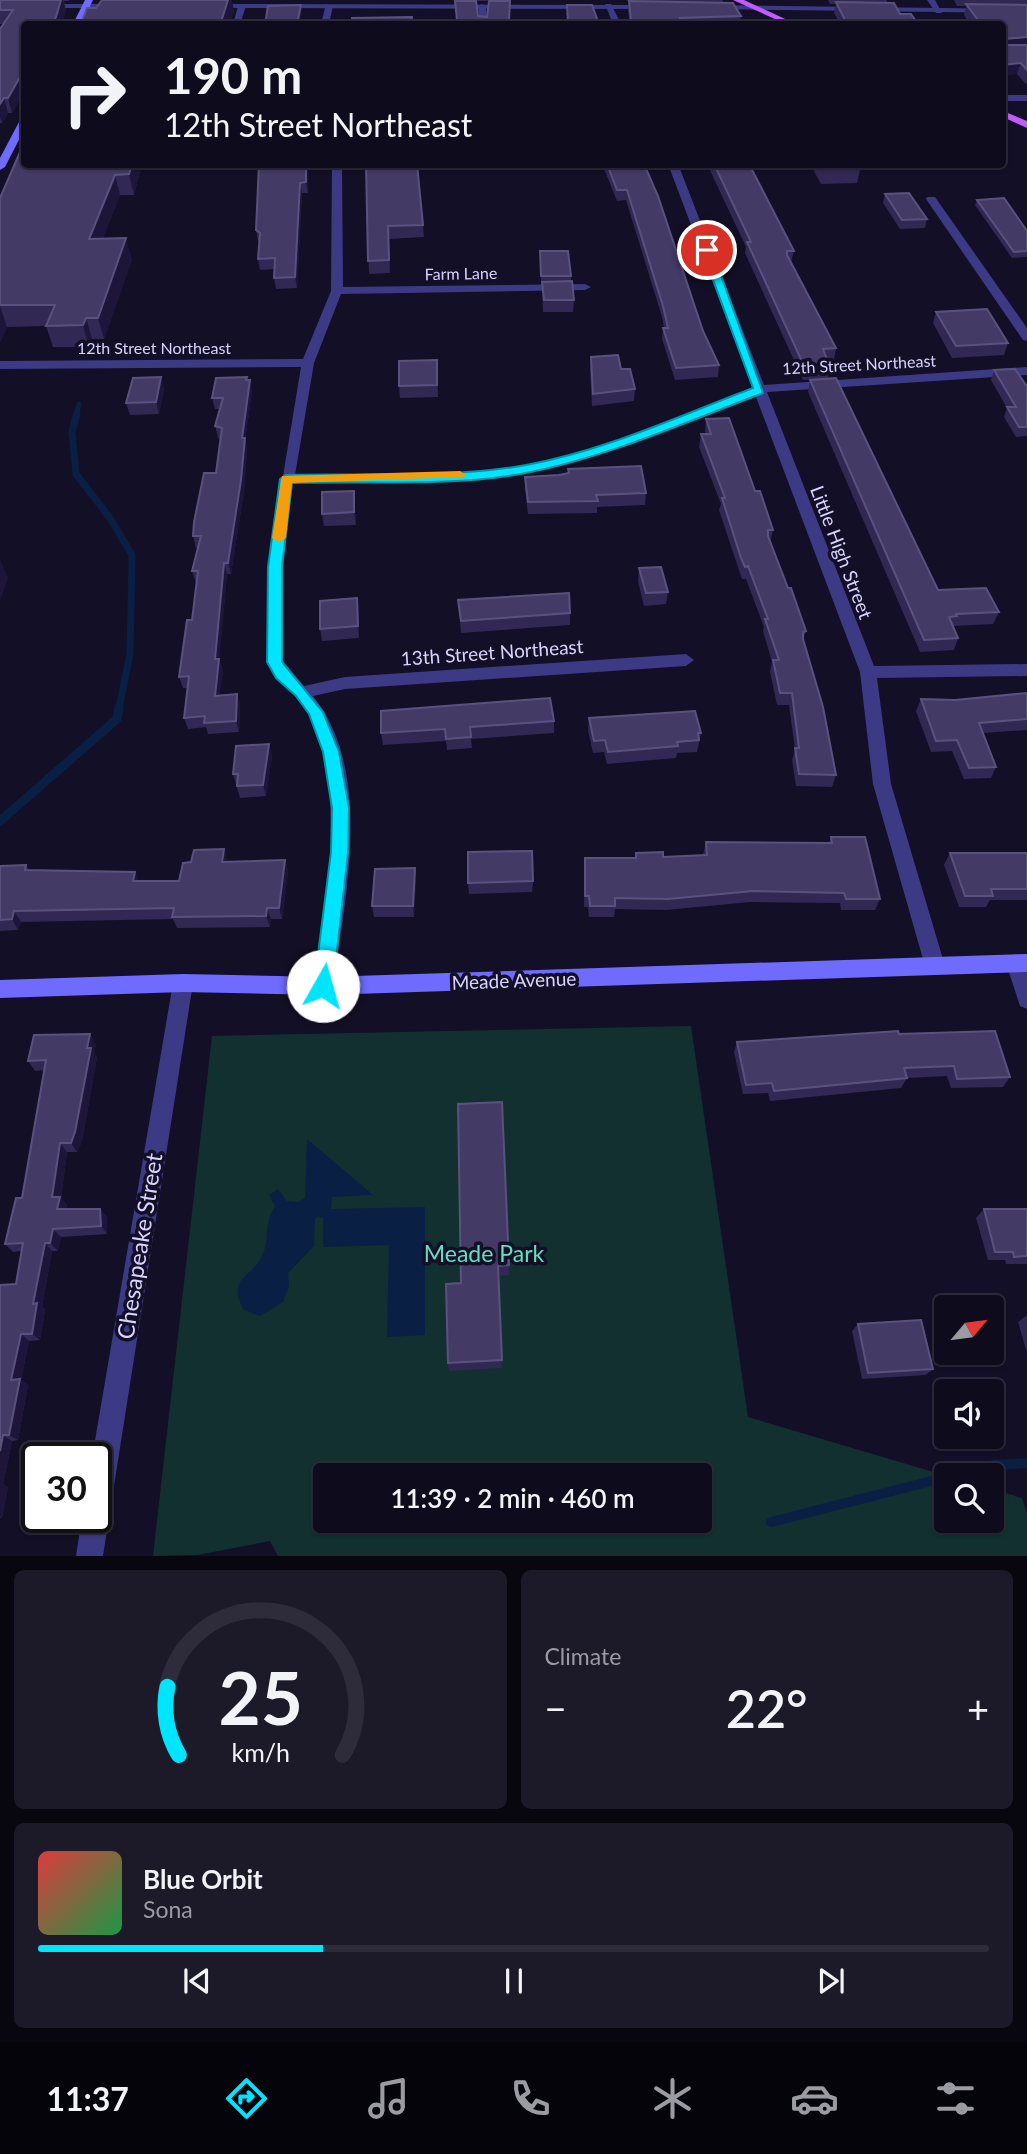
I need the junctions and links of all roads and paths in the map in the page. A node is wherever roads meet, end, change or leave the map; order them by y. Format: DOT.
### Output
graph roads {
  1 [pos="737,0"];
  2 [pos="931,0"];
  3 [pos="17,3"];
  4 [pos="87,3"];
  5 [pos="220,3"];
  6 [pos="379,3"];
  7 [pos="569,3"];
  8 [pos="0,6"];
  9 [pos="133,6"];
  10 [pos="206,6"];
  11 [pos="242,6"];
  12 [pos="329,6"];
  13 [pos="482,6"];
  14 [pos="608,6"];
  15 [pos="658,7"];
  16 [pos="696,7"];
  17 [pos="757,9"];
  18 [pos="939,11"];
  19 [pos="1027,11"];
  20 [pos="78,21"];
  21 [pos="237,21"];
  22 [pos="326,21"];
  23 [pos="484,21"];
  24 [pos="616,21"];
  25 [pos="785,21"];
  26 [pos="1006,98"];
  27 [pos="1027,98"];
  28 [pos="1006,115"];
  29 [pos="1027,125"];
  30 [pos="21,128"];
  31 [pos="0,167"];
  32 [pos="337,168"];
  33 [pos="675,168"];
  34 [pos="931,199"];
  35 [pos="585,287"];
  36 [pos="337,291"];
  37 [pos="1027,338"];
  38 [pos="309,363"];
  39 [pos="0,365"];
  40 [pos="1027,372"];
  41 [pos="759,390"];
  42 [pos="286,479"];
  43 [pos="686,660"];
  44 [pos="1027,670"];
  45 [pos="868,672"];
  46 [pos="302,692"];
  47 [pos="1022,963"];
  48 [pos="935,966"];
  49 [pos="183,983"];
  50 [pos="323,986"];
  51 [pos="0,989"];
  52 [pos="1027,1000"];
  53 [pos="107,1442"];
  54 [pos="93,1533"];
  55 [pos="89,1556"];
  1 -- 17 [label="main road"];
  2 -- 18 [label="lane"];
  3 -- 4 [label="street"];
  3 -- 8 [label="street"];
  4 -- 9 [label="street"];
  4 -- 20 [label="main road"];
  5 -- 10 [label="street"];
  5 -- 11 [label="street"];
  6 -- 12 [label="street"];
  6 -- 13 [label="street"];
  7 -- 13 [label="street"];
  7 -- 14 [label="street"];
  11 -- 12 [label="street"];
  11 -- 21 [label="lane"];
  12 -- 22 [label="street"];
  13 -- 23 [label="lane"];
  14 -- 15 [label="street"];
  14 -- 24 [label="street"];
  16 -- 17 [label="street"];
  17 -- 18 [label="street"];
  17 -- 25 [label="main road"];
  18 -- 19 [label="street"];
  26 -- 27 [label="street"];
  28 -- 29 [label="main road"];
  30 -- 31 [label="main road"];
  32 -- 36 [label="street"];
  33 -- 41 [label="street, Little High Street"];
  34 -- 37 [label="street"];
  35 -- 36 [label="street, Farm Lane"];
  36 -- 38 [label="street"];
  38 -- 39 [label="street, 12th Street Northeast"];
  38 -- 42 [label="street"];
  40 -- 41 [label="street, 12th Street Northeast"];
  41 -- 42 [label="street, 12th Street Northeast"];
  41 -- 45 [label="street, Little High Street"];
  42 -- 46 [label="street"];
  43 -- 46 [label="street, 13th Street Northeast"];
  44 -- 45 [label="street"];
  45 -- 48 [label="street, Little High Street"];
  46 -- 50 [label="street"];
  47 -- 48 [label="main road, Meade Avenue"];
  47 -- 52 [label="street"];
  48 -- 50 [label="main road, Meade Avenue"];
  49 -- 50 [label="main road, Meade Avenue"];
  49 -- 51 [label="main road, Meade Avenue"];
  49 -- 53 [label="street, Chesapeake Street"];
  54 -- 55 [label="street"];
}
